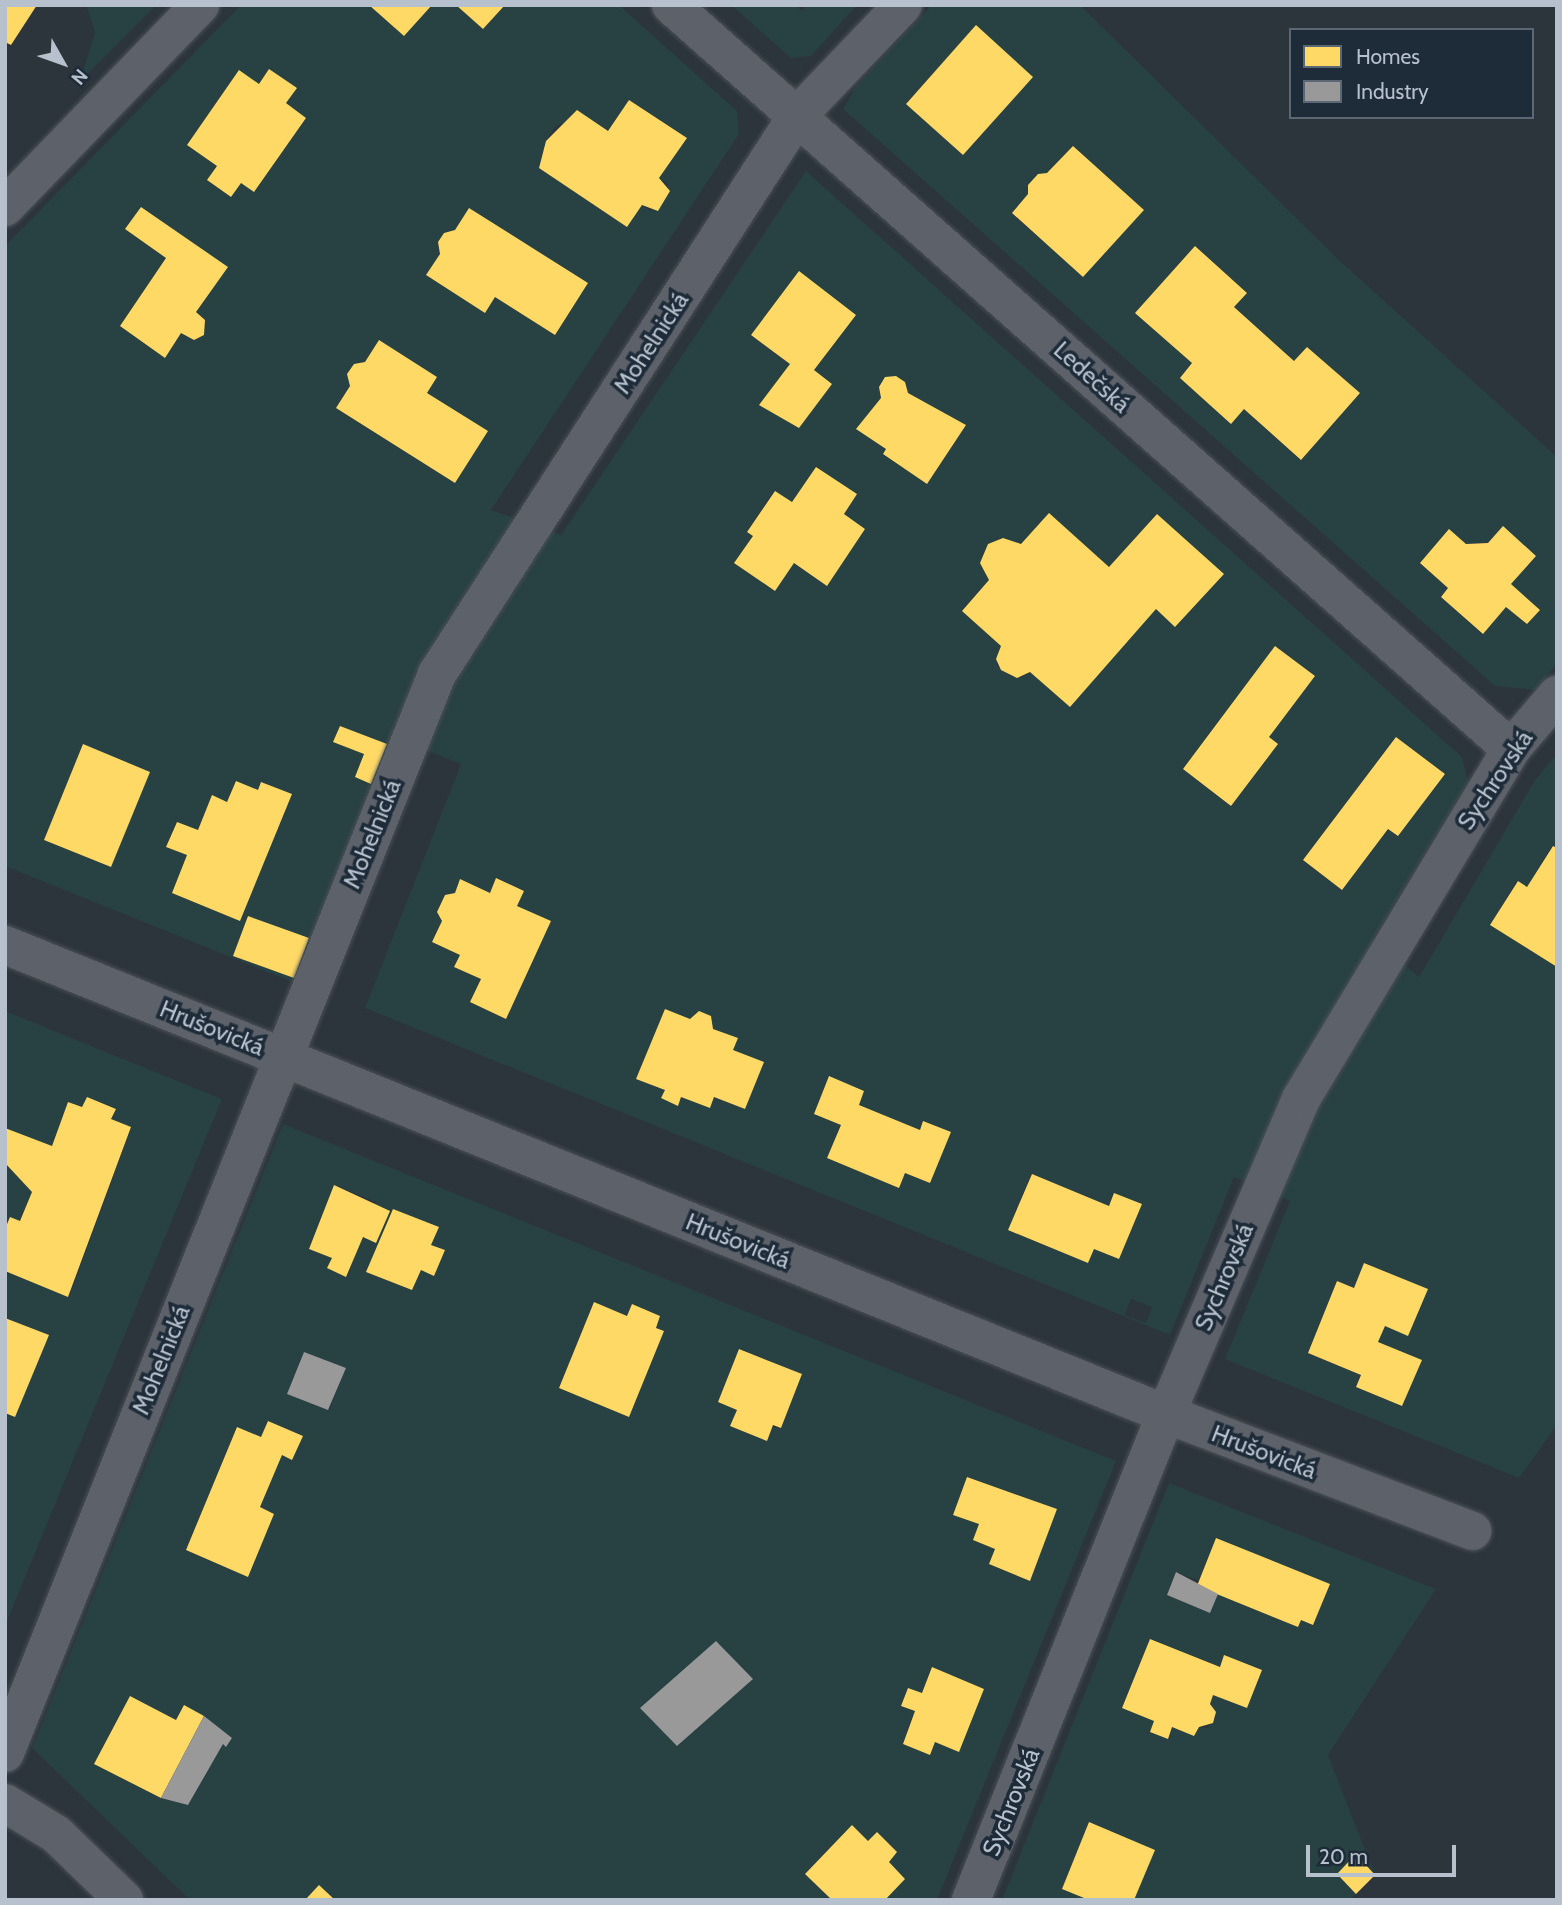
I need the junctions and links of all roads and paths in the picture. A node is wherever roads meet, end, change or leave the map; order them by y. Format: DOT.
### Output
graph roads {
  1 [pos="200,5"];
  2 [pos="671,5"];
  3 [pos="903,5"];
  4 [pos="797,116"];
  5 [pos="5,207"];
  6 [pos="1557,695"];
  7 [pos="1511,749"];
  8 [pos="5,945"];
  9 [pos="282,1057"];
  10 [pos="1166,1414"];
  11 [pos="1472,1531"];
  12 [pos="5,1753"];
  13 [pos="5,1803"];
  14 [pos="124,1900"];
  15 [pos="971,1900"];
  1 -- 5 [label="street"];
  2 -- 4 [label="street, Ledečská"];
  3 -- 4 [label="street, Mohelnická"];
  4 -- 7 [label="street, Ledečská"];
  4 -- 9 [label="street, Mohelnická"];
  6 -- 7 [label="street, Sychrovská"];
  7 -- 10 [label="street, Sychrovská"];
  8 -- 9 [label="street, Hrušovická"];
  9 -- 10 [label="street, Hrušovická"];
  9 -- 12 [label="street, Mohelnická"];
  10 -- 11 [label="street, Hrušovická"];
  10 -- 15 [label="street, Sychrovská"];
  13 -- 14 [label="street"];
}
